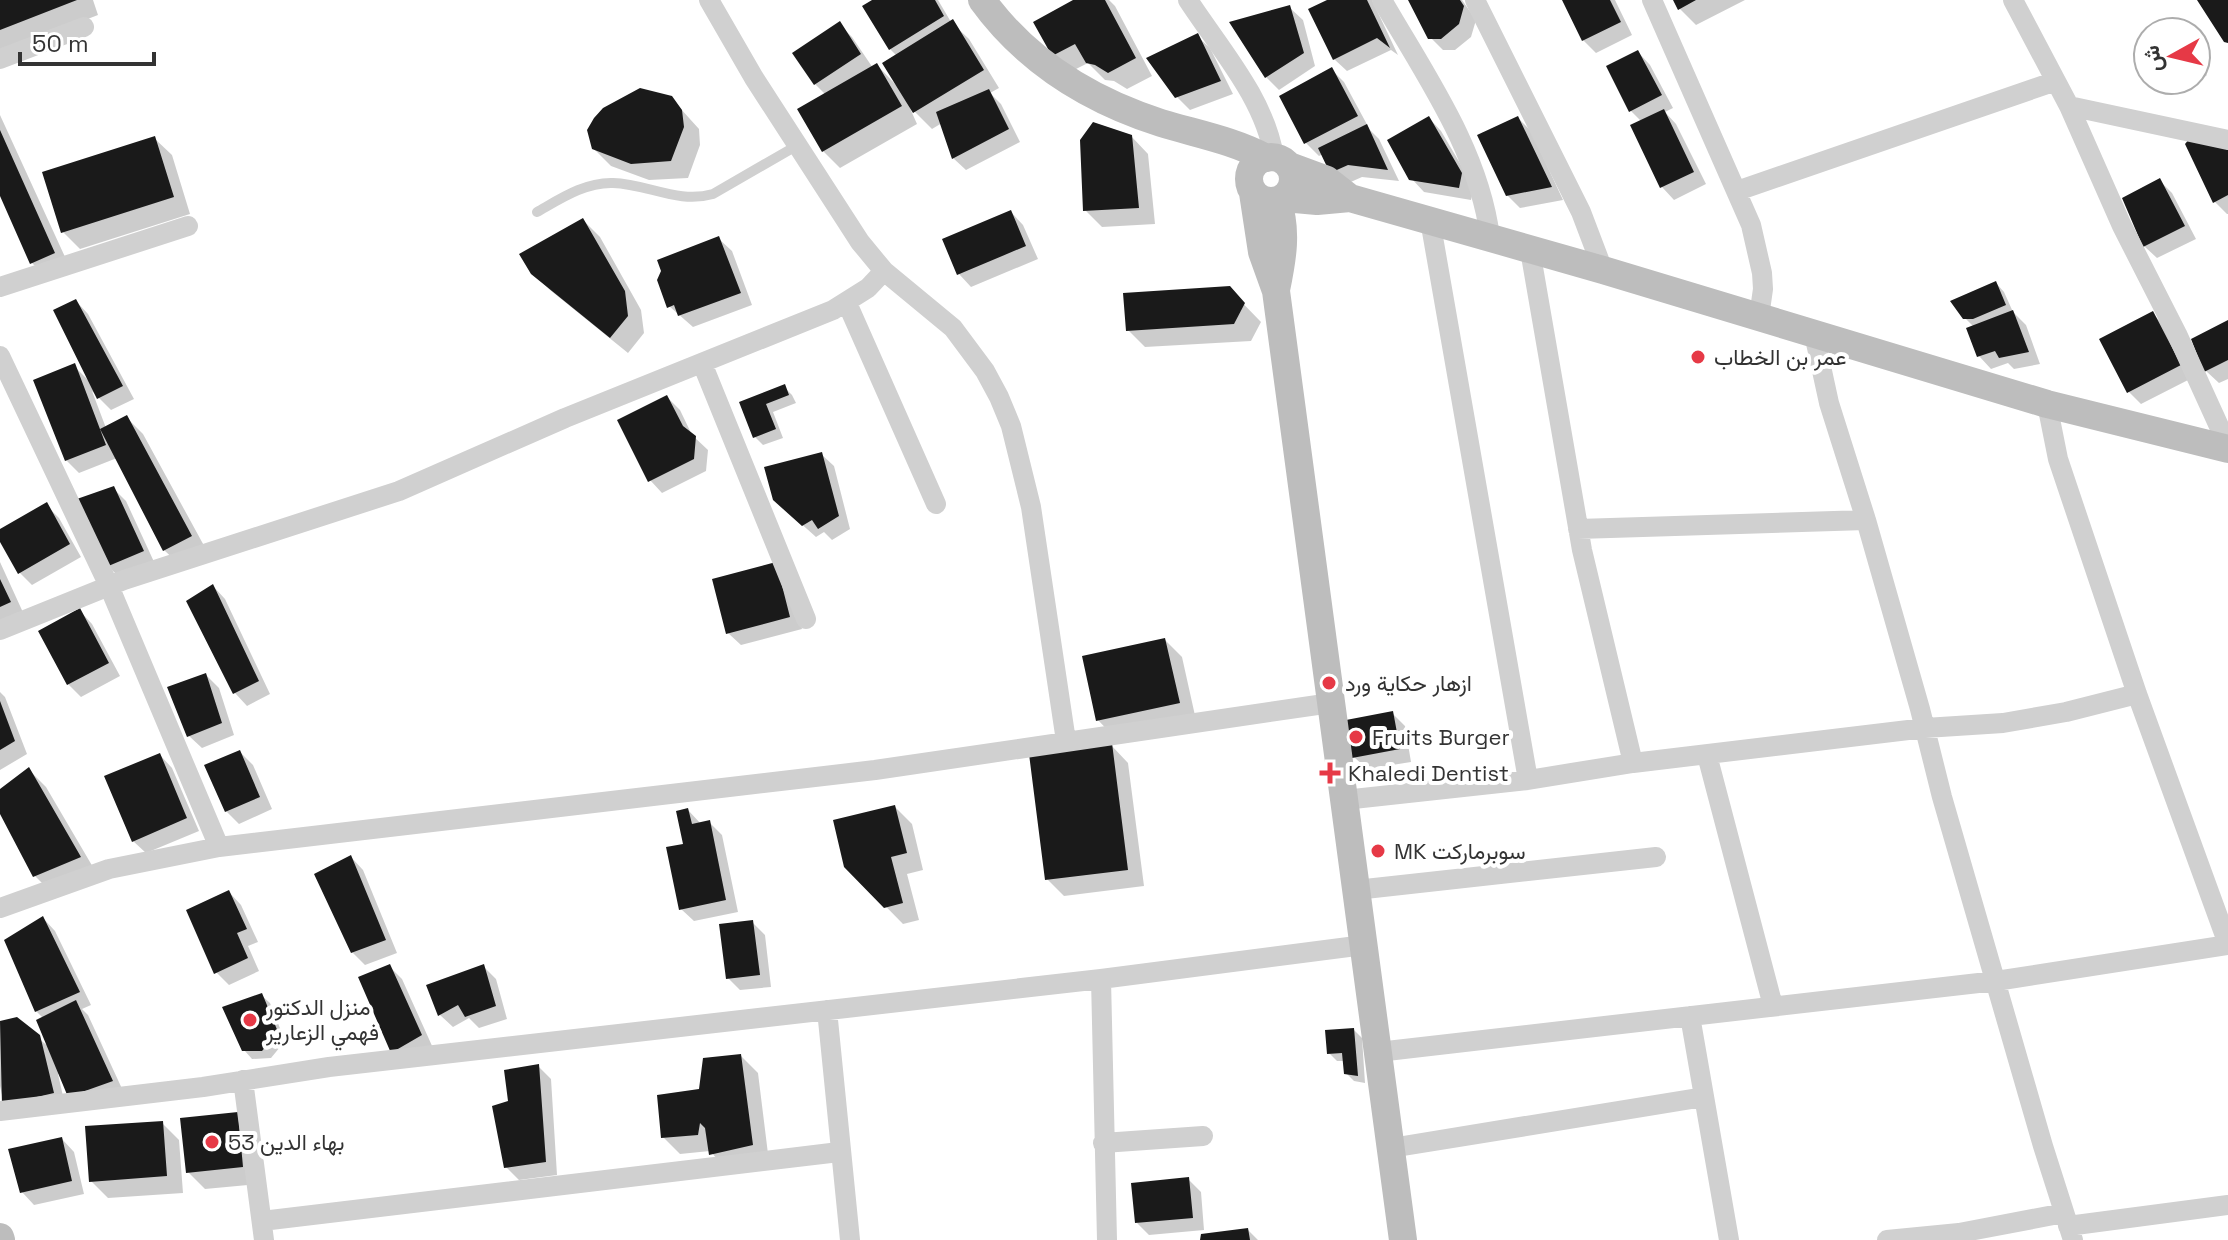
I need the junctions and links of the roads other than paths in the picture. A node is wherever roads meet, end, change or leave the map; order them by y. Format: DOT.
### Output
graph roads {
  1 [pos="982,0"];
  2 [pos="1188,0"];
  3 [pos="1382,0"];
  4 [pos="1475,0"];
  5 [pos="1652,0"];
  6 [pos="2013,0"];
  7 [pos="717,3"];
  8 [pos="84,27"];
  9 [pos="0,59"];
  10 [pos="2056,81"];
  11 [pos="2069,106"];
  12 [pos="2228,140"];
  13 [pos="798,145"];
  14 [pos="1270,178"];
  15 [pos="1737,191"];
  16 [pos="537,212"];
  17 [pos="1430,220"];
  18 [pos="188,226"];
  19 [pos="1490,237"];
  20 [pos="1530,250"];
  21 [pos="1603,270"];
  22 [pos="884,271"];
  23 [pos="0,287"];
  24 [pos="847,303"];
  25 [pos="1759,317"];
  26 [pos="1814,334"];
  27 [pos="0,356"];
  28 [pos="702,363"];
  29 [pos="2047,404"];
  30 [pos="2228,447"];
  31 [pos="936,504"];
  32 [pos="1866,520"];
  33 [pos="1578,529"];
  34 [pos="109,586"];
  35 [pos="806,619"];
  36 [pos="0,630"];
  37 [pos="2137,694"];
  38 [pos="1331,703"];
  39 [pos="1925,728"];
  40 [pos="1066,741"];
  41 [pos="1707,755"];
  42 [pos="1633,763"];
  43 [pos="1528,780"];
  44 [pos="1344,800"];
  45 [pos="219,847"];
  46 [pos="1656,857"];
  47 [pos="1356,890"];
  48 [pos="0,908"];
  49 [pos="1364,945"];
  50 [pos="2228,945"];
  51 [pos="1101,979"];
  52 [pos="1996,981"];
  53 [pos="1773,1006"];
  54 [pos="827,1010"];
  55 [pos="1690,1016"];
  56 [pos="1378,1052"];
  57 [pos="243,1080"];
  58 [pos="1704,1097"];
  59 [pos="0,1111"];
  60 [pos="1203,1136"];
  61 [pos="1103,1143"];
  62 [pos="1391,1148"];
  63 [pos="839,1152"];
  64 [pos="2228,1205"];
  65 [pos="2068,1226"];
  66 [pos="263,1231"];
  67 [pos="1960,1236"];
  68 [pos="850,1240"];
  69 [pos="1107,1240"];
  70 [pos="1403,1240"];
  71 [pos="1729,1240"];
  72 [pos="1887,1240"];
  1 -- 14 [label="street"];
  2 -- 14 [label="street"];
  3 -- 19 [label="street"];
  4 -- 21 [label="street"];
  5 -- 15 [label="street"];
  6 -- 10 [label="street"];
  7 -- 13 [label="street"];
  8 -- 9 [label="street"];
  10 -- 11 [label="street"];
  10 -- 15 [label="street"];
  11 -- 12 [label="street"];
  11 -- 30 [label="street"];
  13 -- 16 [label="lane"];
  13 -- 22 [label="street"];
  14 -- 17 [label="street"];
  14 -- 38 [label="street"];
  15 -- 25 [label="street"];
  17 -- 19 [label="street"];
  17 -- 43 [label="street"];
  18 -- 23 [label="street"];
  19 -- 20 [label="street"];
  20 -- 21 [label="street"];
  20 -- 33 [label="street"];
  21 -- 25 [label="street"];
  22 -- 24 [label="street"];
  22 -- 40 [label="street"];
  24 -- 28 [label="street"];
  24 -- 31 [label="street"];
  25 -- 26 [label="street"];
  26 -- 29 [label="street"];
  26 -- 32 [label="street"];
  27 -- 34 [label="street"];
  28 -- 34 [label="street"];
  28 -- 35 [label="street"];
  29 -- 30 [label="street"];
  29 -- 37 [label="street"];
  32 -- 33 [label="street"];
  32 -- 39 [label="street"];
  33 -- 42 [label="street"];
  34 -- 36 [label="street"];
  34 -- 45 [label="street"];
  37 -- 39 [label="street"];
  37 -- 50 [label="street"];
  38 -- 40 [label="street"];
  38 -- 44 [label="street"];
  39 -- 41 [label="street"];
  39 -- 52 [label="street"];
  40 -- 45 [label="street"];
  41 -- 42 [label="street"];
  41 -- 53 [label="street"];
  42 -- 43 [label="street"];
  43 -- 44 [label="street"];
  44 -- 47 [label="street"];
  45 -- 48 [label="street"];
  46 -- 47 [label="street"];
  47 -- 49 [label="street"];
  49 -- 51 [label="street"];
  49 -- 56 [label="street"];
  50 -- 52 [label="street"];
  51 -- 54 [label="street"];
  51 -- 61 [label="street"];
  52 -- 53 [label="street"];
  52 -- 65 [label="street"];
  53 -- 55 [label="street"];
  54 -- 57 [label="street"];
  54 -- 63 [label="street"];
  55 -- 56 [label="street"];
  55 -- 58 [label="street"];
  56 -- 62 [label="street"];
  57 -- 59 [label="street"];
  57 -- 66 [label="street"];
  58 -- 62 [label="street"];
  58 -- 71 [label="street"];
  60 -- 61 [label="street"];
  61 -- 69 [label="street"];
  62 -- 70 [label="street"];
  63 -- 66 [label="street"];
  63 -- 68 [label="street"];
  64 -- 65 [label="street"];
  65 -- 67 [label="street"];
  67 -- 72 [label="street"];
}
